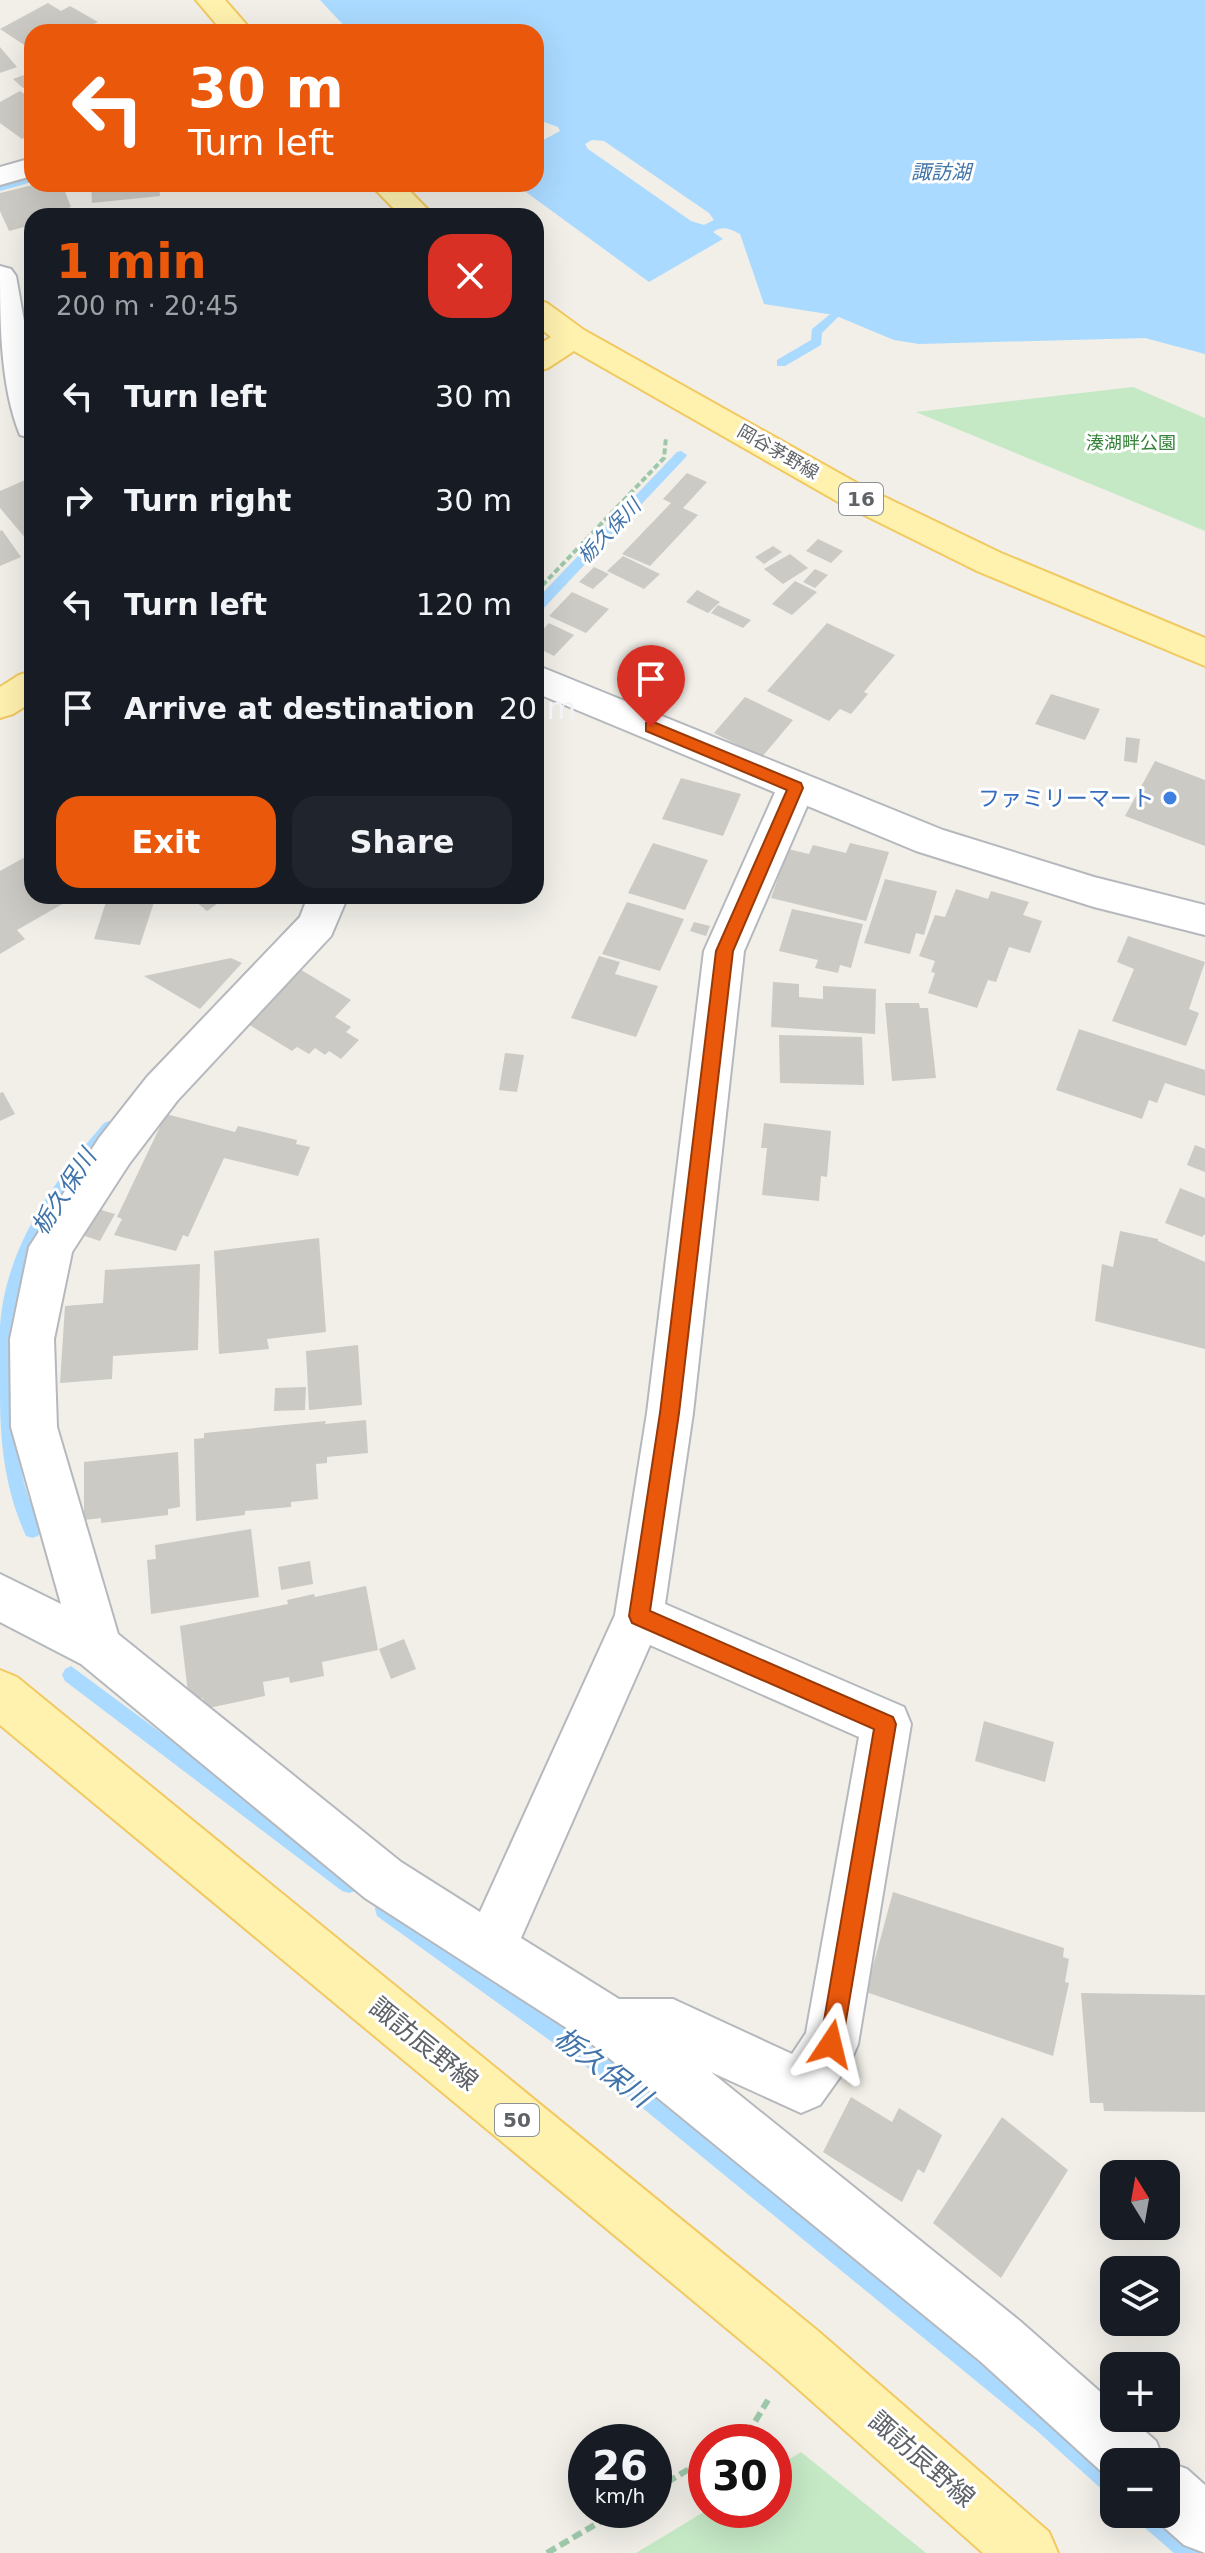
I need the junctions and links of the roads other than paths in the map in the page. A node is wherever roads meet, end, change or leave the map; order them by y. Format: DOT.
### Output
graph roads {
  1 [pos="210,0"];
  2 [pos="232,24"];
  3 [pos="24,169"];
  4 [pos="0,176"];
  5 [pos="394,192"];
  6 [pos="410,208"];
  7 [pos="0,276"];
  8 [pos="544,316"];
  9 [pos="573,337"];
  10 [pos="544,356"];
  11 [pos="24,408"];
  12 [pos="1205,653"];
  13 [pos="544,681"];
  14 [pos="24,689"];
  15 [pos="0,705"];
  16 [pos="796,788"];
  17 [pos="325,904"];
  18 [pos="1205,920"];
  19 [pos="0,1597"];
  20 [pos="639,1616"];
  21 [pos="98,1648"];
  22 [pos="0,1694"];
  23 [pos="490,1948"];
  24 [pos="612,2026"];
  25 [pos="1119,2448"];
  26 [pos="1180,2502"];
  27 [pos="1205,2524"];
  28 [pos="1028,2553"];
  1 -- 2 [label="main road"];
  3 -- 4 [label="street"];
  5 -- 6 [label="main road"];
  7 -- 11 [label="street"];
  8 -- 9 [label="main road, 岡谷茅野線 / 16"];
  9 -- 10 [label="main road"];
  9 -- 12 [label="main road, 岡谷茅野線 / 16"];
  13 -- 16 [label="street"];
  14 -- 15 [label="main road"];
  16 -- 18 [label="street"];
  16 -- 20 [label="street"];
  17 -- 21 [label="street"];
  19 -- 21 [label="street"];
  20 -- 23 [label="street"];
  20 -- 24 [label="street"];
  21 -- 23 [label="street"];
  22 -- 28 [label="main road, 諏訪辰野線 / 50"];
  23 -- 24 [label="street"];
  24 -- 25 [label="street"];
  26 -- 27 [label="street"];
}
